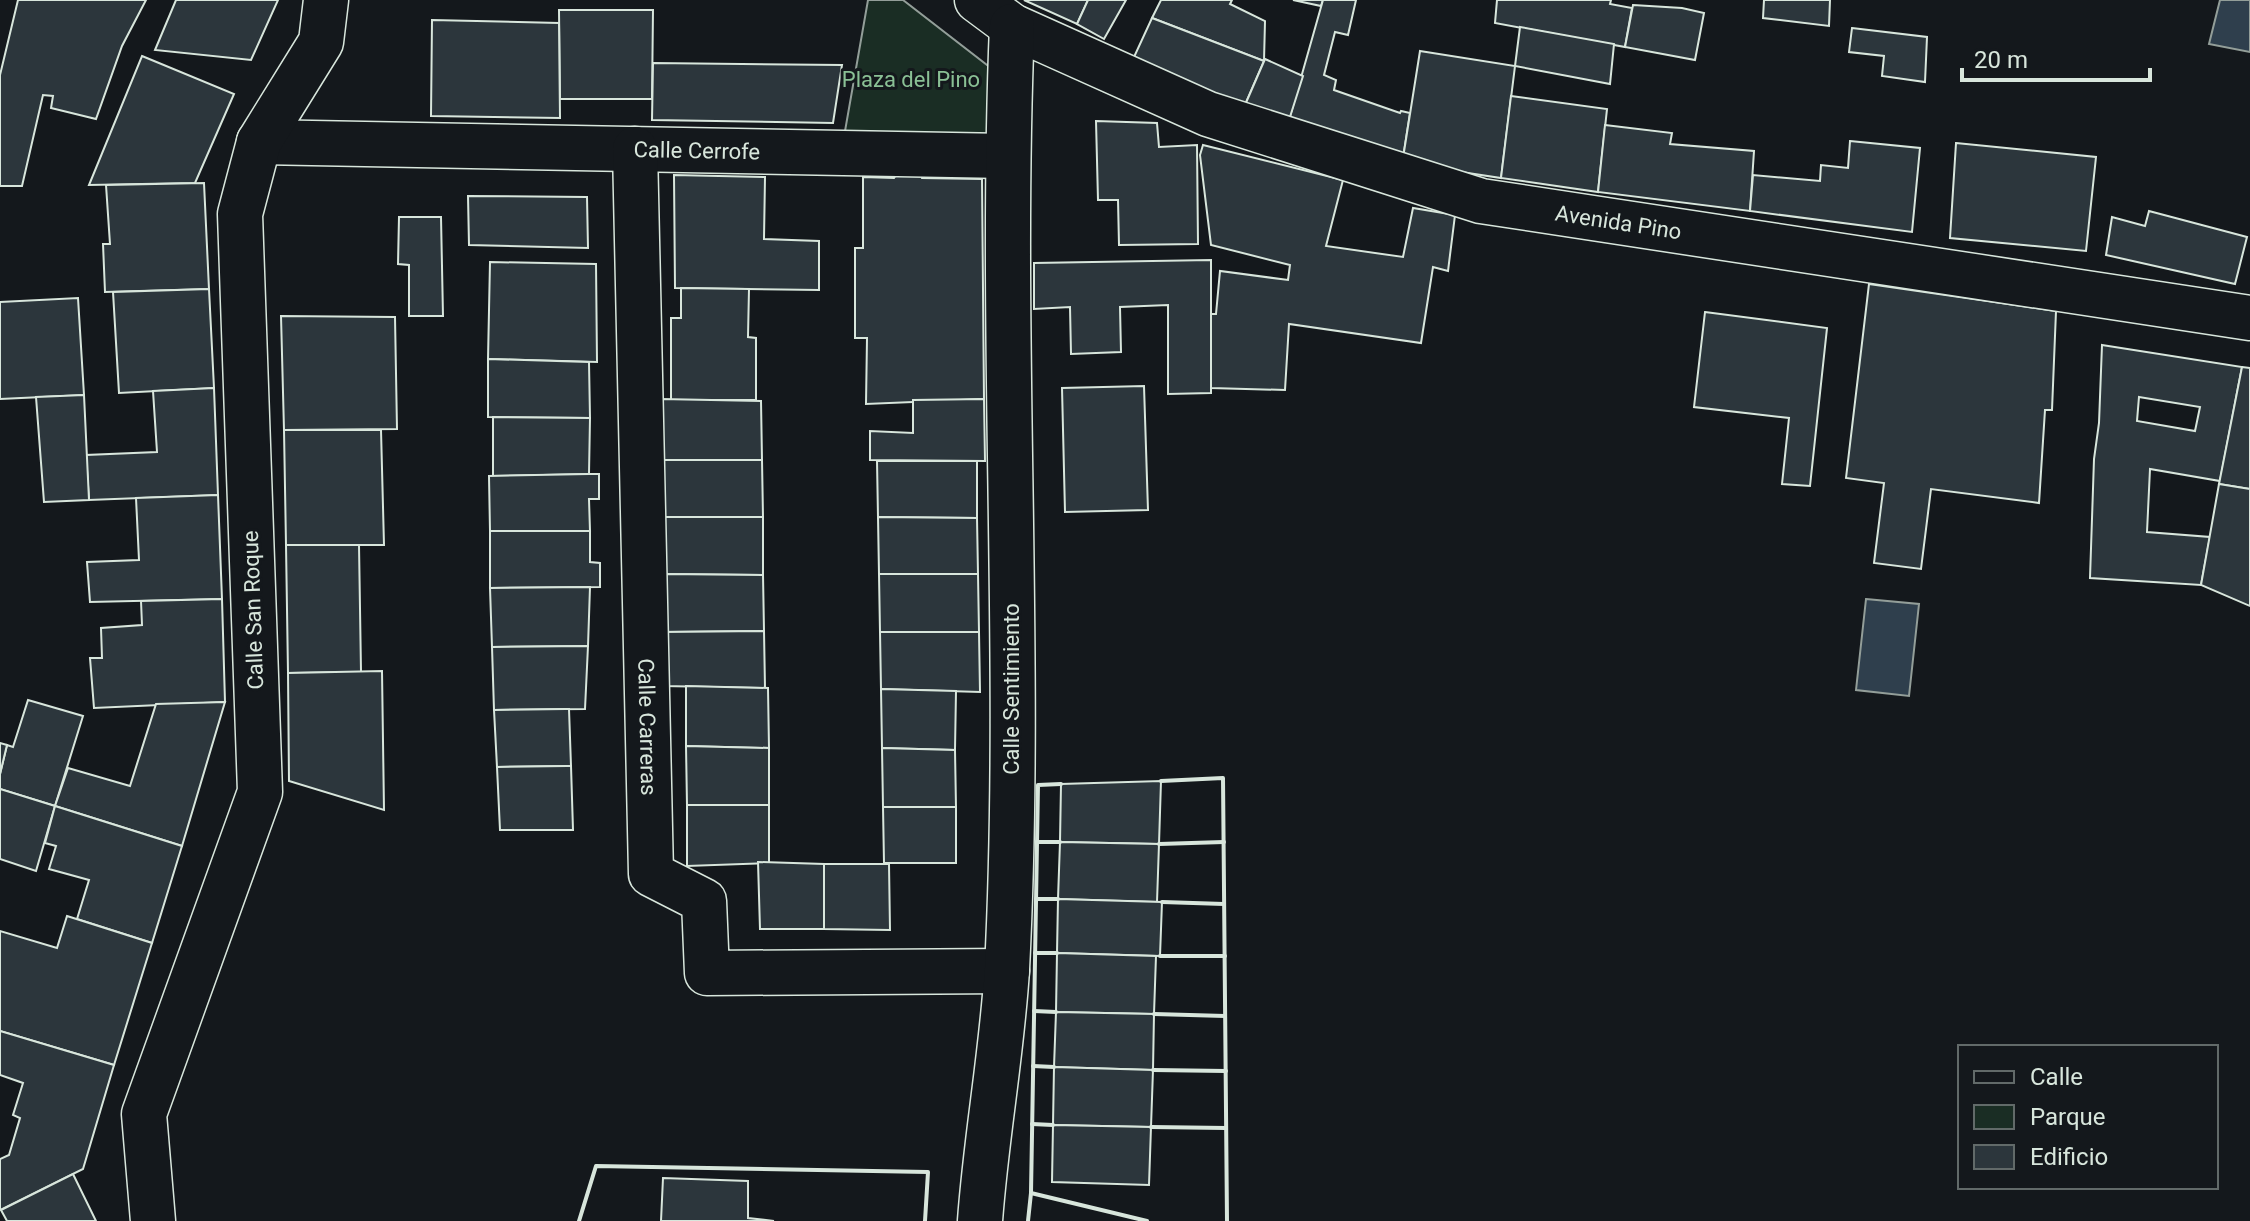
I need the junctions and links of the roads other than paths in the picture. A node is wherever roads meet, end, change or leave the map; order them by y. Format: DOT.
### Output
graph roads {
  1 [pos="326,0"];
  2 [pos="977,0"];
  3 [pos="1012,26"];
  4 [pos="259,142"];
  5 [pos="635,149"];
  6 [pos="1006,156"];
  7 [pos="2250,318"];
  8 [pos="1007,971"];
  9 [pos="153,1221"];
  10 [pos="980,1221"];
  1 -- 4 [label="street, Calle San Roque"];
  2 -- 3 [label="street, Avenida Pino"];
  3 -- 6 [label="street"];
  3 -- 7 [label="street, Avenida Pino"];
  4 -- 5 [label="street, Calle Cerrofe"];
  4 -- 9 [label="street, Calle San Roque"];
  5 -- 6 [label="street, Calle Cerrofe"];
  5 -- 8 [label="street, Calle Carreras"];
  6 -- 8 [label="street, Calle Sentimiento"];
  8 -- 10 [label="street, Calle Sentimiento"];
}
